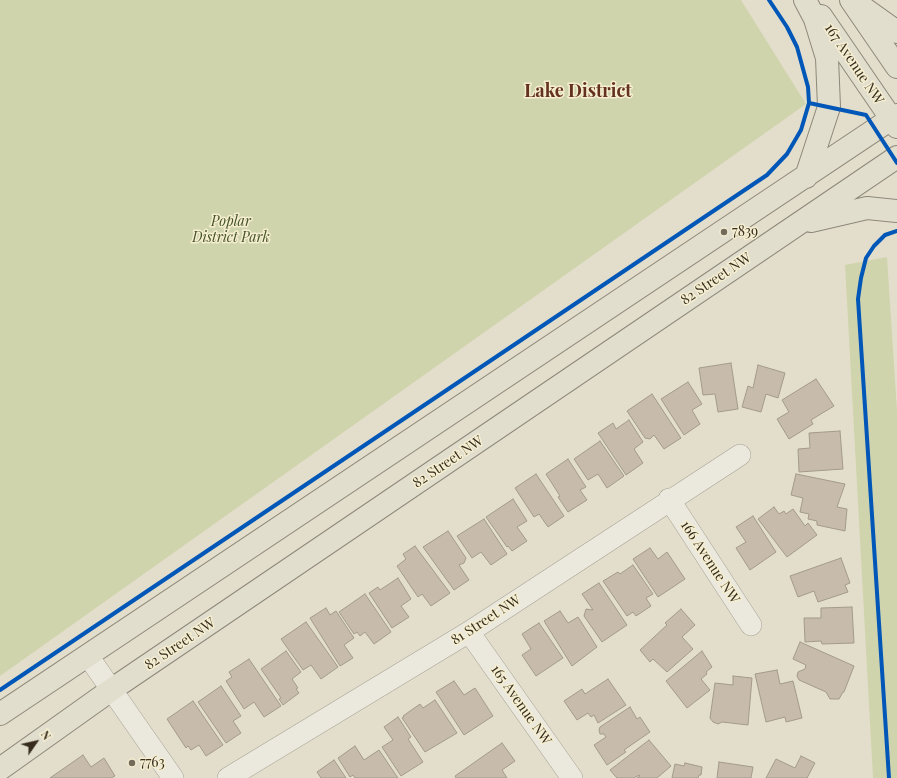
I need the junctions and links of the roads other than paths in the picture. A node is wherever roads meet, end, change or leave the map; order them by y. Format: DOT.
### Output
graph roads {
  1 [pos="805,0"];
  2 [pos="811,0"];
  3 [pos="851,0"];
  4 [pos="856,0"];
  5 [pos="897,32"];
  6 [pos="897,67"];
  7 [pos="895,120"];
  8 [pos="897,157"];
  9 [pos="806,177"];
  10 [pos="897,211"];
  11 [pos="796,225"];
  12 [pos="740,455"];
  13 [pos="670,499"];
  14 [pos="751,625"];
  15 [pos="469,632"];
  16 [pos="88,656"];
  17 [pos="111,690"];
  18 [pos="0,714"];
  19 [pos="0,769"];
  20 [pos="173,778"];
  21 [pos="228,778"];
  22 [pos="572,778"];
  1 -- 9 [label="main road"];
  2 -- 7 [label="main road, 167 Avenue NW"];
  3 -- 6 [label="main road"];
  4 -- 5 [label="main road"];
  7 -- 9 [label="main road"];
  8 -- 11 [label="main road, 82 Street NW"];
  9 -- 16 [label="main road"];
  10 -- 11 [label="main road"];
  11 -- 17 [label="main road, 82 Street NW"];
  12 -- 13 [label="street, 81 Street NW"];
  13 -- 14 [label="street, 166 Avenue NW"];
  13 -- 15 [label="street, 81 Street NW"];
  15 -- 21 [label="street, 81 Street NW"];
  15 -- 22 [label="street, 165 Avenue NW"];
  16 -- 17 [label="street"];
  16 -- 18 [label="main road"];
  17 -- 19 [label="main road, 82 Street NW"];
  17 -- 20 [label="street"];
}
